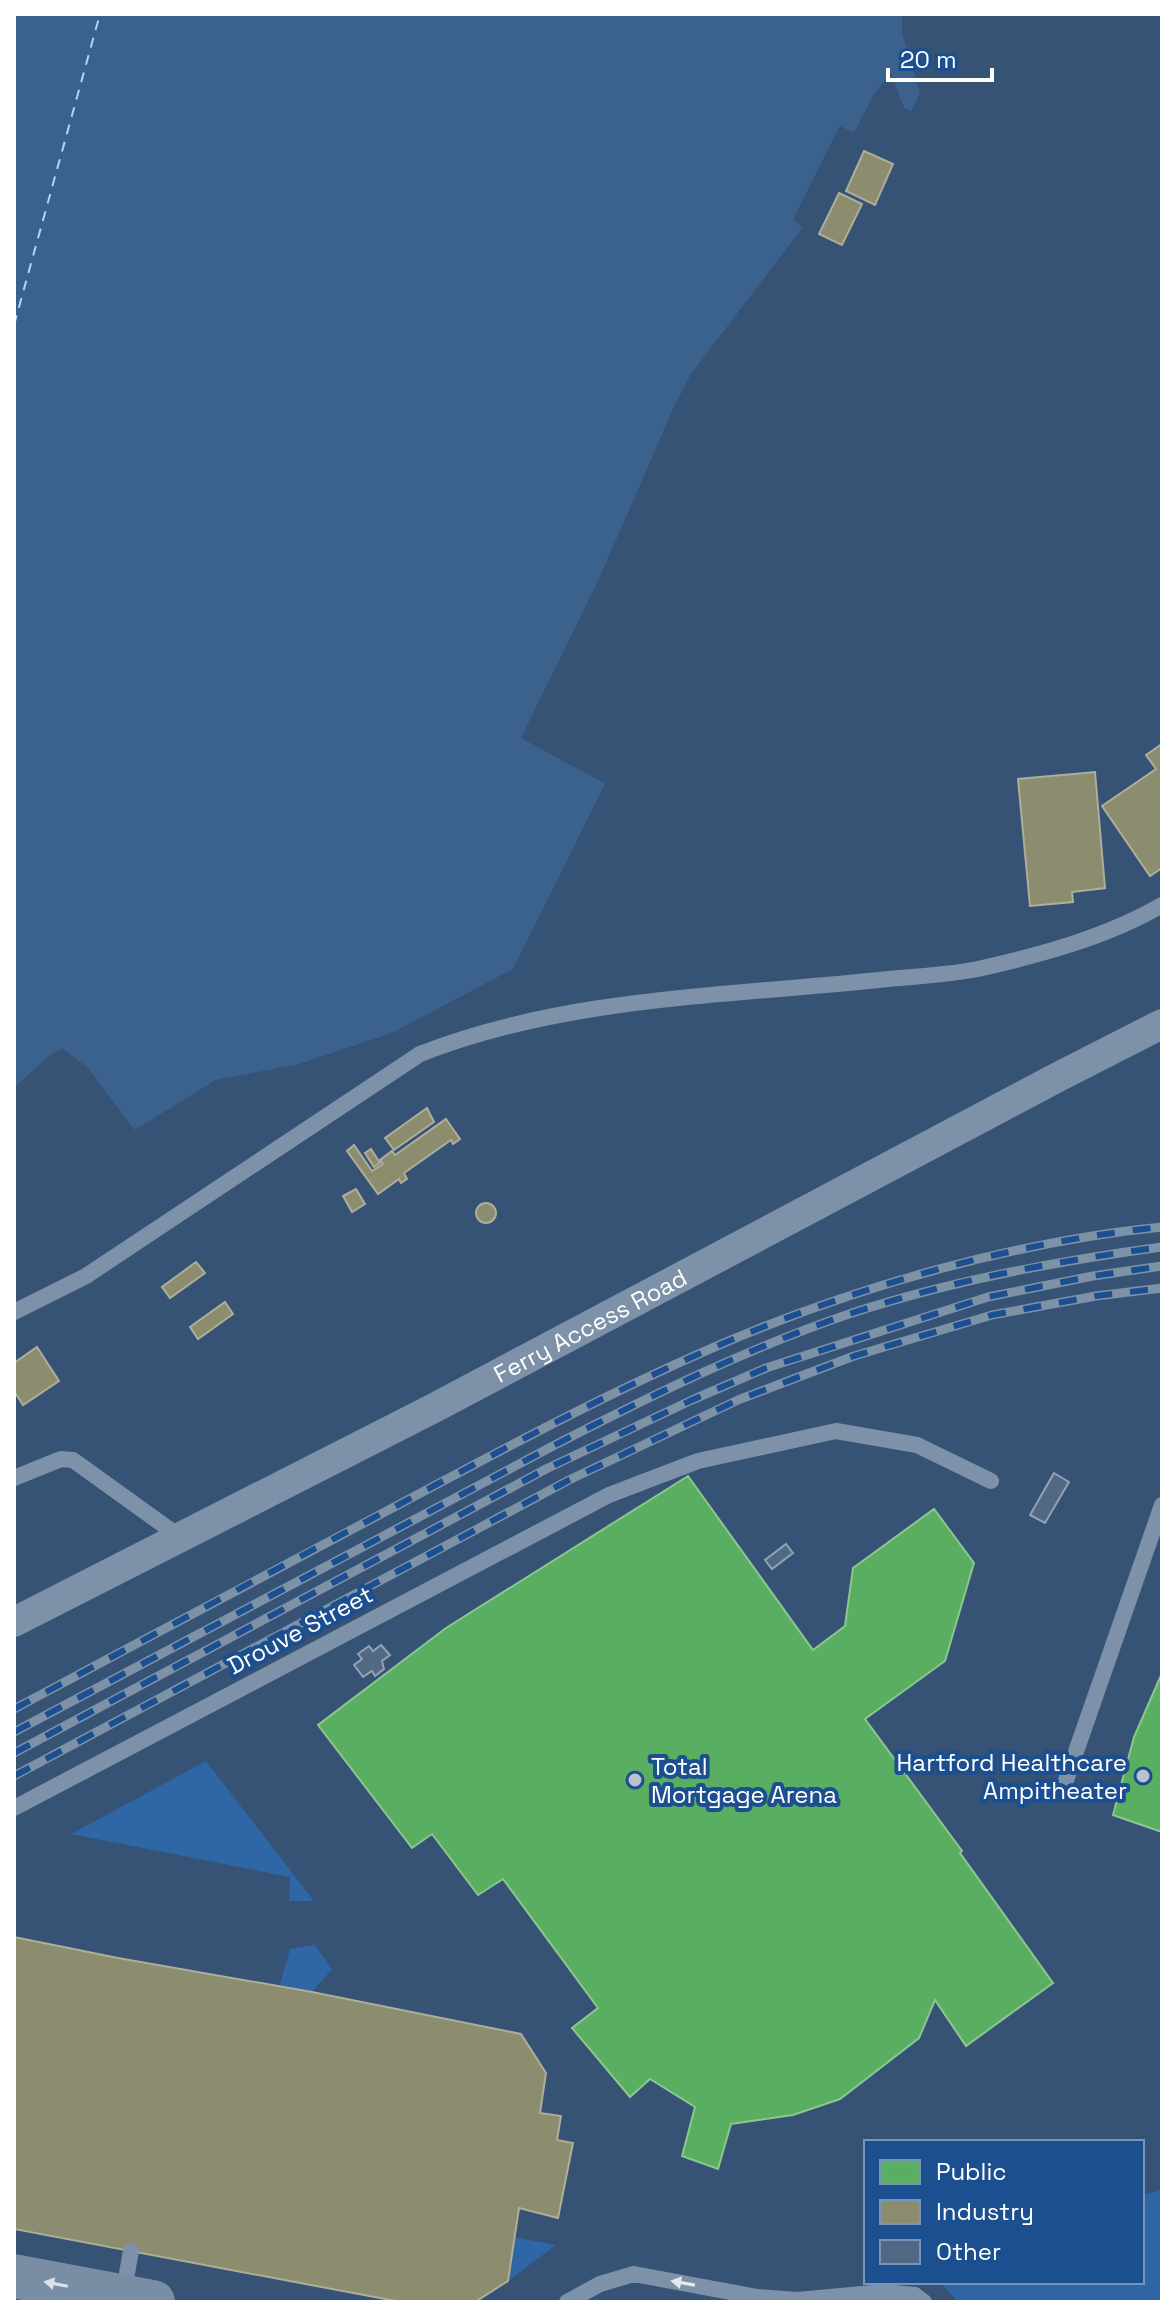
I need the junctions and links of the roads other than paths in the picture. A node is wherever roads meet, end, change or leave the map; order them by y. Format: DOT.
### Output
graph roads {
  1 [pos="1162,905"];
  2 [pos="1162,1024"];
  3 [pos="14,1312"];
  4 [pos="14,1478"];
  5 [pos="991,1481"];
  6 [pos="1162,1505"];
  7 [pos="180,1537"];
  8 [pos="14,1622"];
  9 [pos="1064,1786"];
  10 [pos="14,1808"];
  11 [pos="131,2251"];
  12 [pos="14,2276"];
  13 [pos="138,2299"];
  14 [pos="567,2302"];
  15 [pos="924,2302"];
  1 -- 3 [label="lane"];
  2 -- 7 [label="street, Ferry Access Road"];
  4 -- 7 [label="lane"];
  5 -- 10 [label="lane, Drouve Street"];
  6 -- 9 [label="lane"];
  7 -- 8 [label="street, Ferry Access Road"];
  11 -- 13 [label="lane"];
  13 -- 12 [label="main road, one-way"];
  15 -- 14 [label="lane, one-way"];
}
